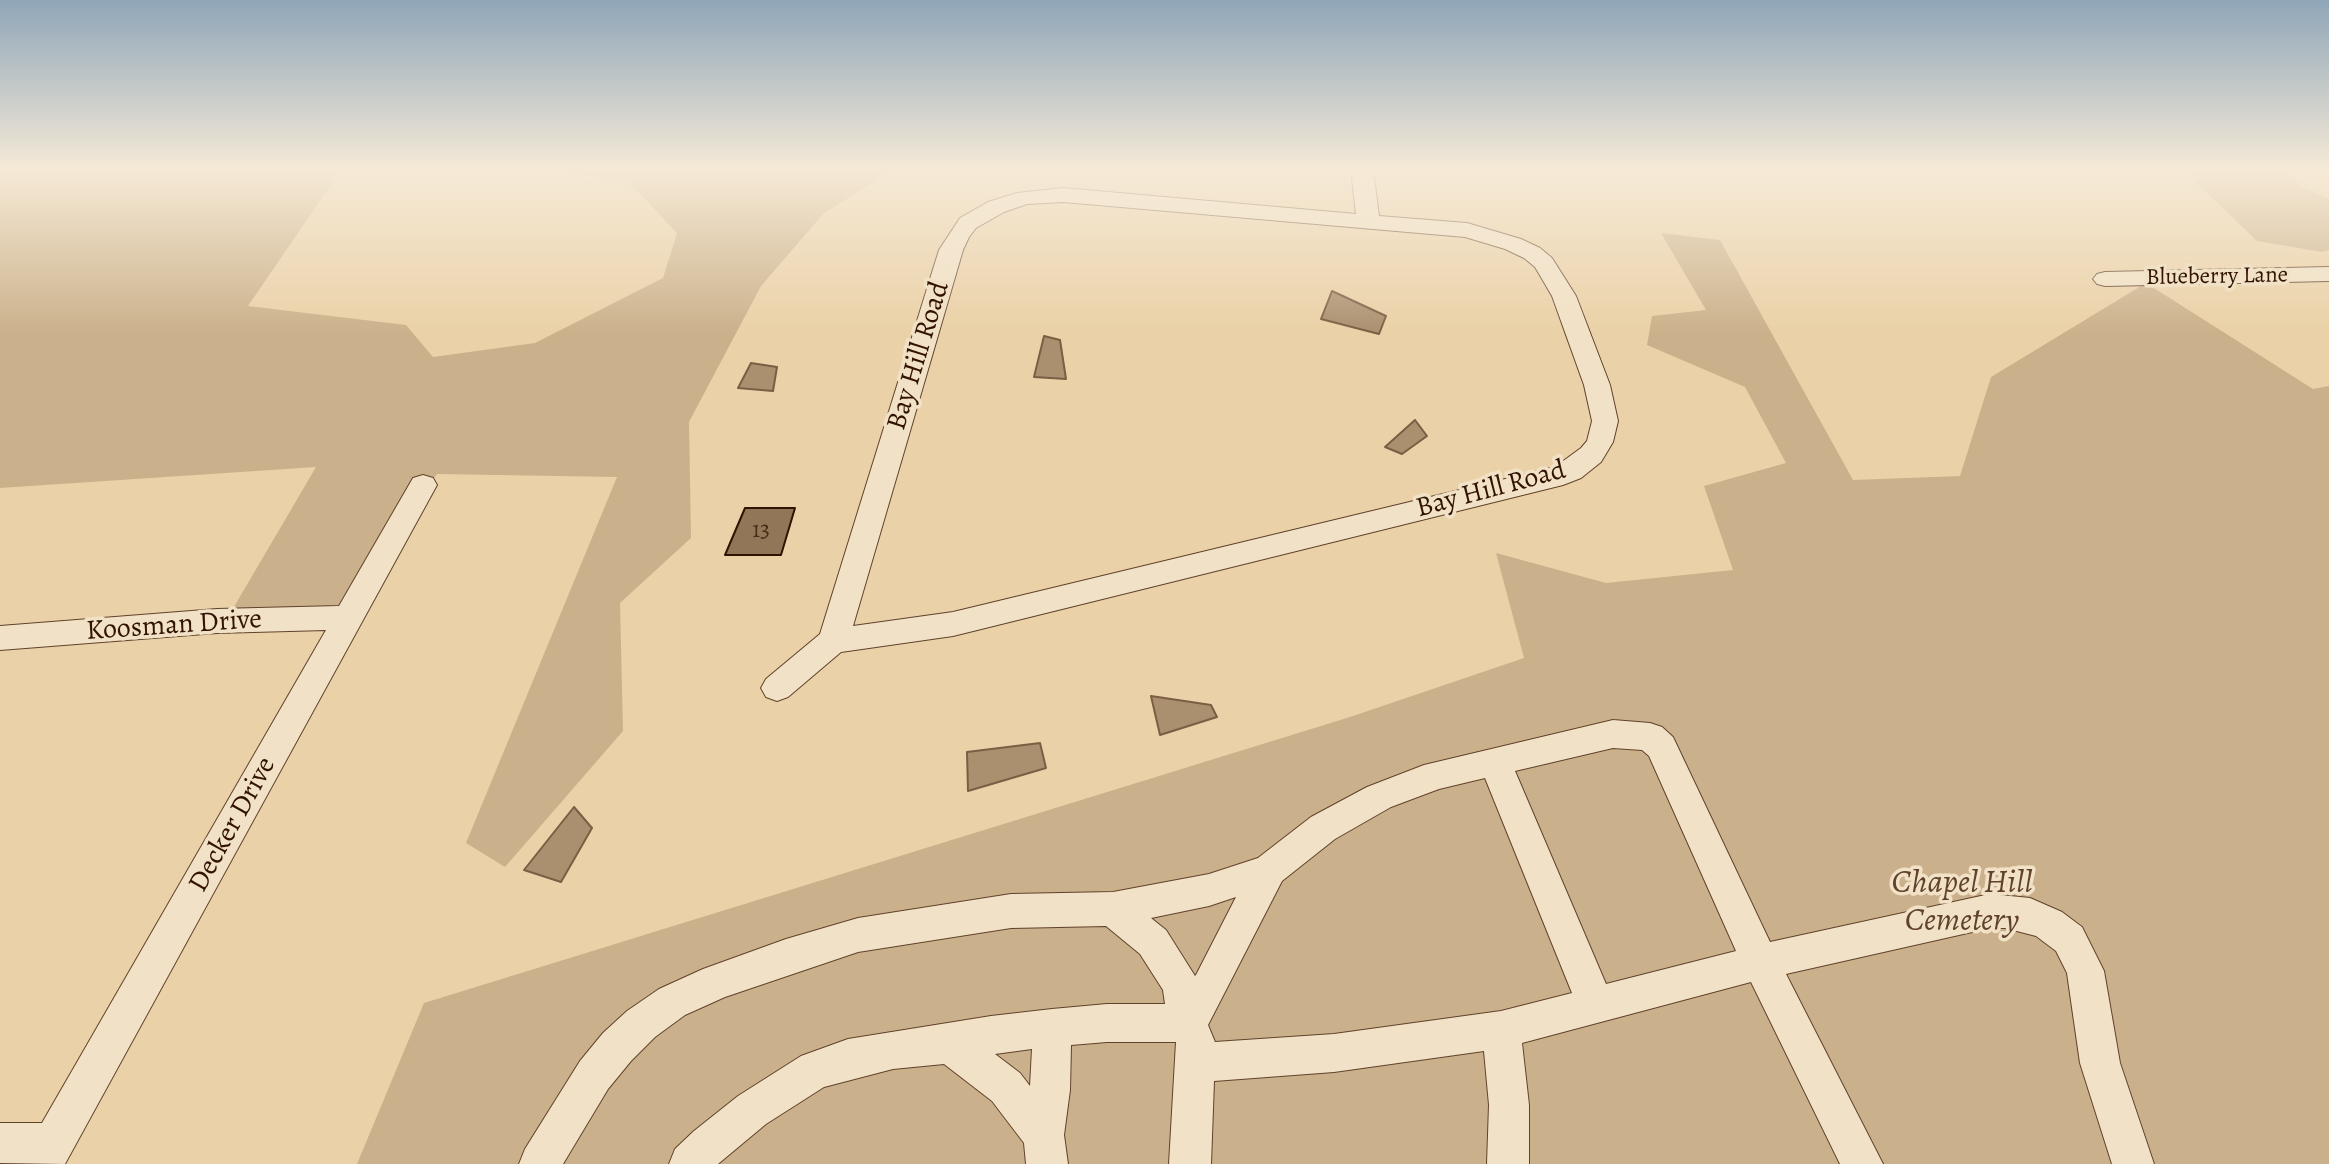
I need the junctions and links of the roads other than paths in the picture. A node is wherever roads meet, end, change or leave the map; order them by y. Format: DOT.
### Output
graph roads {
  1 [pos="967,224"];
  2 [pos="1405,224"];
  3 [pos="2329,274"];
  4 [pos="2105,279"];
  5 [pos="423,485"];
  6 [pos="348,618"];
  7 [pos="0,638"];
  8 [pos="833,641"];
  9 [pos="777,688"];
  10 [pos="1493,761"];
  11 [pos="1269,870"];
  12 [pos="1113,909"];
  13 [pos="1760,962"];
  14 [pos="1595,1004"];
  15 [pos="1188,1023"];
  16 [pos="1052,1028"];
  17 [pos="1501,1030"];
  18 [pos="950,1044"];
  19 [pos="1195,1060"];
  20 [pos="0,1143"];
  21 [pos="1046,1149"];
  22 [pos="48,1154"];
  23 [pos="540,1164"];
  24 [pos="690,1164"];
  25 [pos="1190,1164"];
  26 [pos="1508,1164"];
  27 [pos="1862,1164"];
  28 [pos="2133,1164"];
  1 -- 8 [label="street, Bay Hill Road"];
  2 -- 8 [label="street, Bay Hill Road"];
  3 -- 4 [label="street, Blueberry Lane"];
  5 -- 6 [label="street, Decker Drive"];
  6 -- 7 [label="street, Koosman Drive"];
  6 -- 22 [label="street, Decker Drive"];
  8 -- 9 [label="street"];
  10 -- 11 [label="street"];
  10 -- 13 [label="street"];
  10 -- 14 [label="street"];
  11 -- 12 [label="street"];
  11 -- 15 [label="street"];
  12 -- 15 [label="street"];
  12 -- 23 [label="street"];
  13 -- 14 [label="street"];
  13 -- 27 [label="street"];
  13 -- 28 [label="street"];
  14 -- 17 [label="street"];
  15 -- 16 [label="street"];
  15 -- 19 [label="street"];
  16 -- 18 [label="street"];
  16 -- 21 [label="street"];
  17 -- 19 [label="street"];
  17 -- 26 [label="street"];
  18 -- 21 [label="street"];
  18 -- 24 [label="street"];
  19 -- 25 [label="street"];
  20 -- 22 [label="street"];
}
